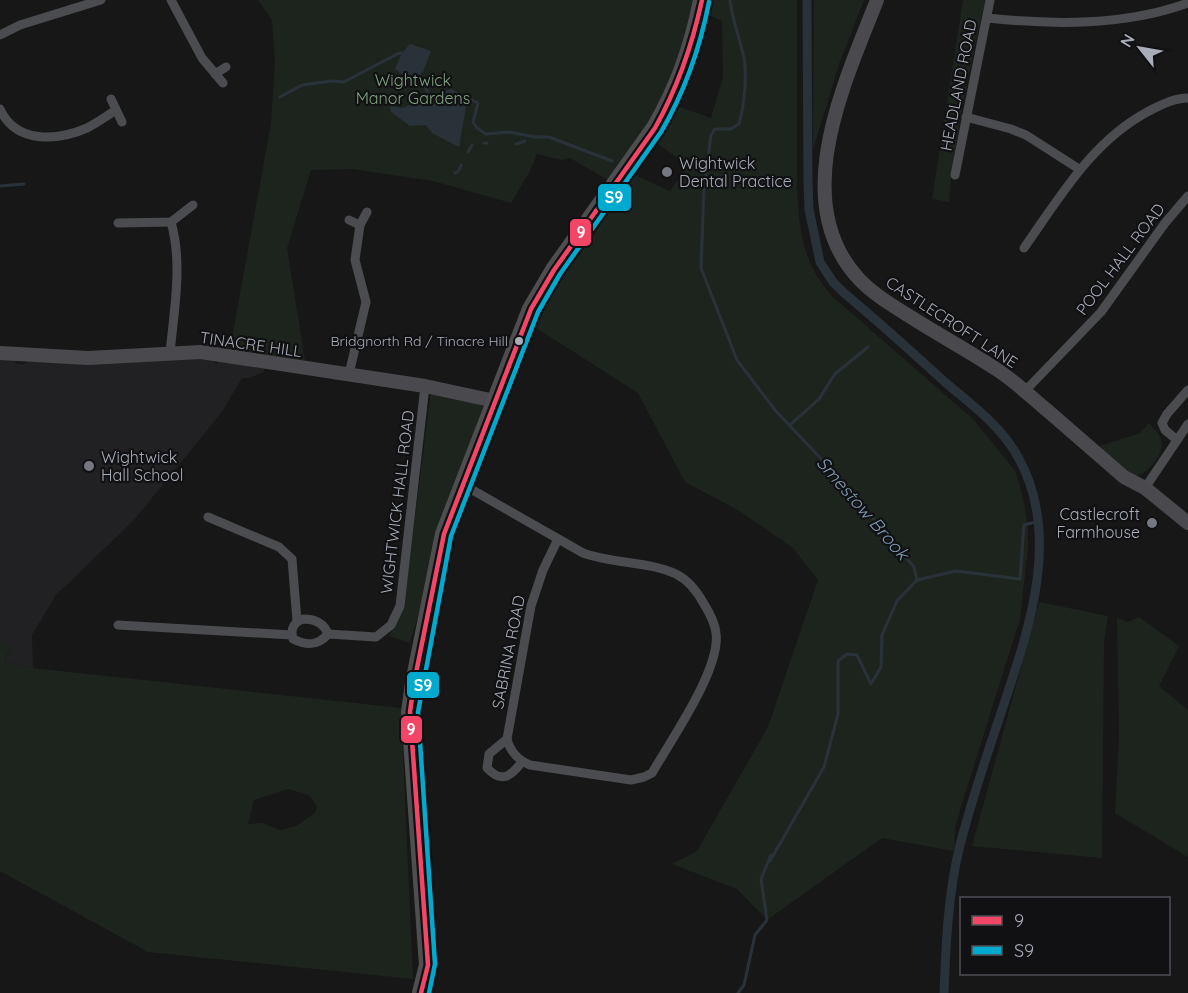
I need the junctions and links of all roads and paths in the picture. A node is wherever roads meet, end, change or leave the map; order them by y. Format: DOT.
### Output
graph roads {
  1 [pos="100,0"];
  2 [pos="171,0"];
  3 [pos="702,0"];
  4 [pos="877,0"];
  5 [pos="990,0"];
  6 [pos="1188,3"];
  7 [pos="67,4"];
  8 [pos="987,18"];
  9 [pos="0,35"];
  10 [pos="226,67"];
  11 [pos="215,74"];
  12 [pos="223,83"];
  13 [pos="1188,98"];
  14 [pos="111,99"];
  15 [pos="0,109"];
  16 [pos="116,110"];
  17 [pos="966,117"];
  18 [pos="122,122"];
  19 [pos="1079,169"];
  20 [pos="955,175"];
  21 [pos="1188,196"];
  22 [pos="193,204"];
  23 [pos="367,212"];
  24 [pos="348,220"];
  25 [pos="171,222"];
  26 [pos="118,223"];
  27 [pos="360,225"];
  28 [pos="1024,248"];
  29 [pos="0,353"];
  30 [pos="170,353"];
  31 [pos="349,374"];
  32 [pos="425,386"];
  33 [pos="1188,390"];
  34 [pos="1025,391"];
  35 [pos="495,401"];
  36 [pos="1188,424"];
  37 [pos="1177,440"];
  38 [pos="462,484"];
  39 [pos="1145,488"];
  40 [pos="208,517"];
  41 [pos="1188,523"];
  42 [pos="558,539"];
  43 [pos="297,621"];
  44 [pos="118,625"];
  45 [pos="328,634"];
  46 [pos="292,635"];
  47 [pos="507,739"];
  48 [pos="522,762"];
  49 [pos="421,993"];
  1 -- 7 [label="street"];
  2 -- 11 [label="street"];
  3 -- 35 [label="highway"];
  4 -- 34 [label="street, CASTLECROFT LANE"];
  5 -- 8 [label="street, HEADLAND ROAD"];
  6 -- 8 [label="street"];
  7 -- 9 [label="street"];
  8 -- 17 [label="street, HEADLAND ROAD"];
  10 -- 11 [label="street"];
  11 -- 12 [label="street"];
  13 -- 19 [label="street"];
  14 -- 16 [label="street"];
  15 -- 16 [label="street"];
  16 -- 18 [label="street"];
  17 -- 19 [label="street"];
  17 -- 20 [label="street, HEADLAND ROAD"];
  19 -- 28 [label="street"];
  21 -- 34 [label="street, POOL HALL ROAD"];
  22 -- 25 [label="street"];
  23 -- 27 [label="street"];
  24 -- 27 [label="street"];
  25 -- 26 [label="street"];
  25 -- 30 [label="street"];
  27 -- 31 [label="street"];
  29 -- 30 [label="street, TINACRE HILL"];
  30 -- 31 [label="street, TINACRE HILL"];
  31 -- 32 [label="street, TINACRE HILL"];
  32 -- 35 [label="street, TINACRE HILL"];
  32 -- 45 [label="street, WIGHTWICK HALL ROAD"];
  33 -- 37 [label="street"];
  34 -- 39 [label="street, CASTLECROFT LANE"];
  35 -- 38 [label="highway"];
  36 -- 37 [label="street"];
  37 -- 39 [label="street"];
  38 -- 42 [label="street"];
  38 -- 49 [label="highway"];
  39 -- 41 [label="street, CASTLECROFT LANE"];
  40 -- 43 [label="street"];
  42 -- 47 [label="street, SABRINA ROAD"];
  42 -- 48 [label="street"];
  43 -- 45 [label="street"];
  43 -- 46 [label="street"];
  44 -- 46 [label="street"];
  45 -- 46 [label="street"];
  47 -- 48 [label="street"];
  47 -- 48 [label="street"];
}
